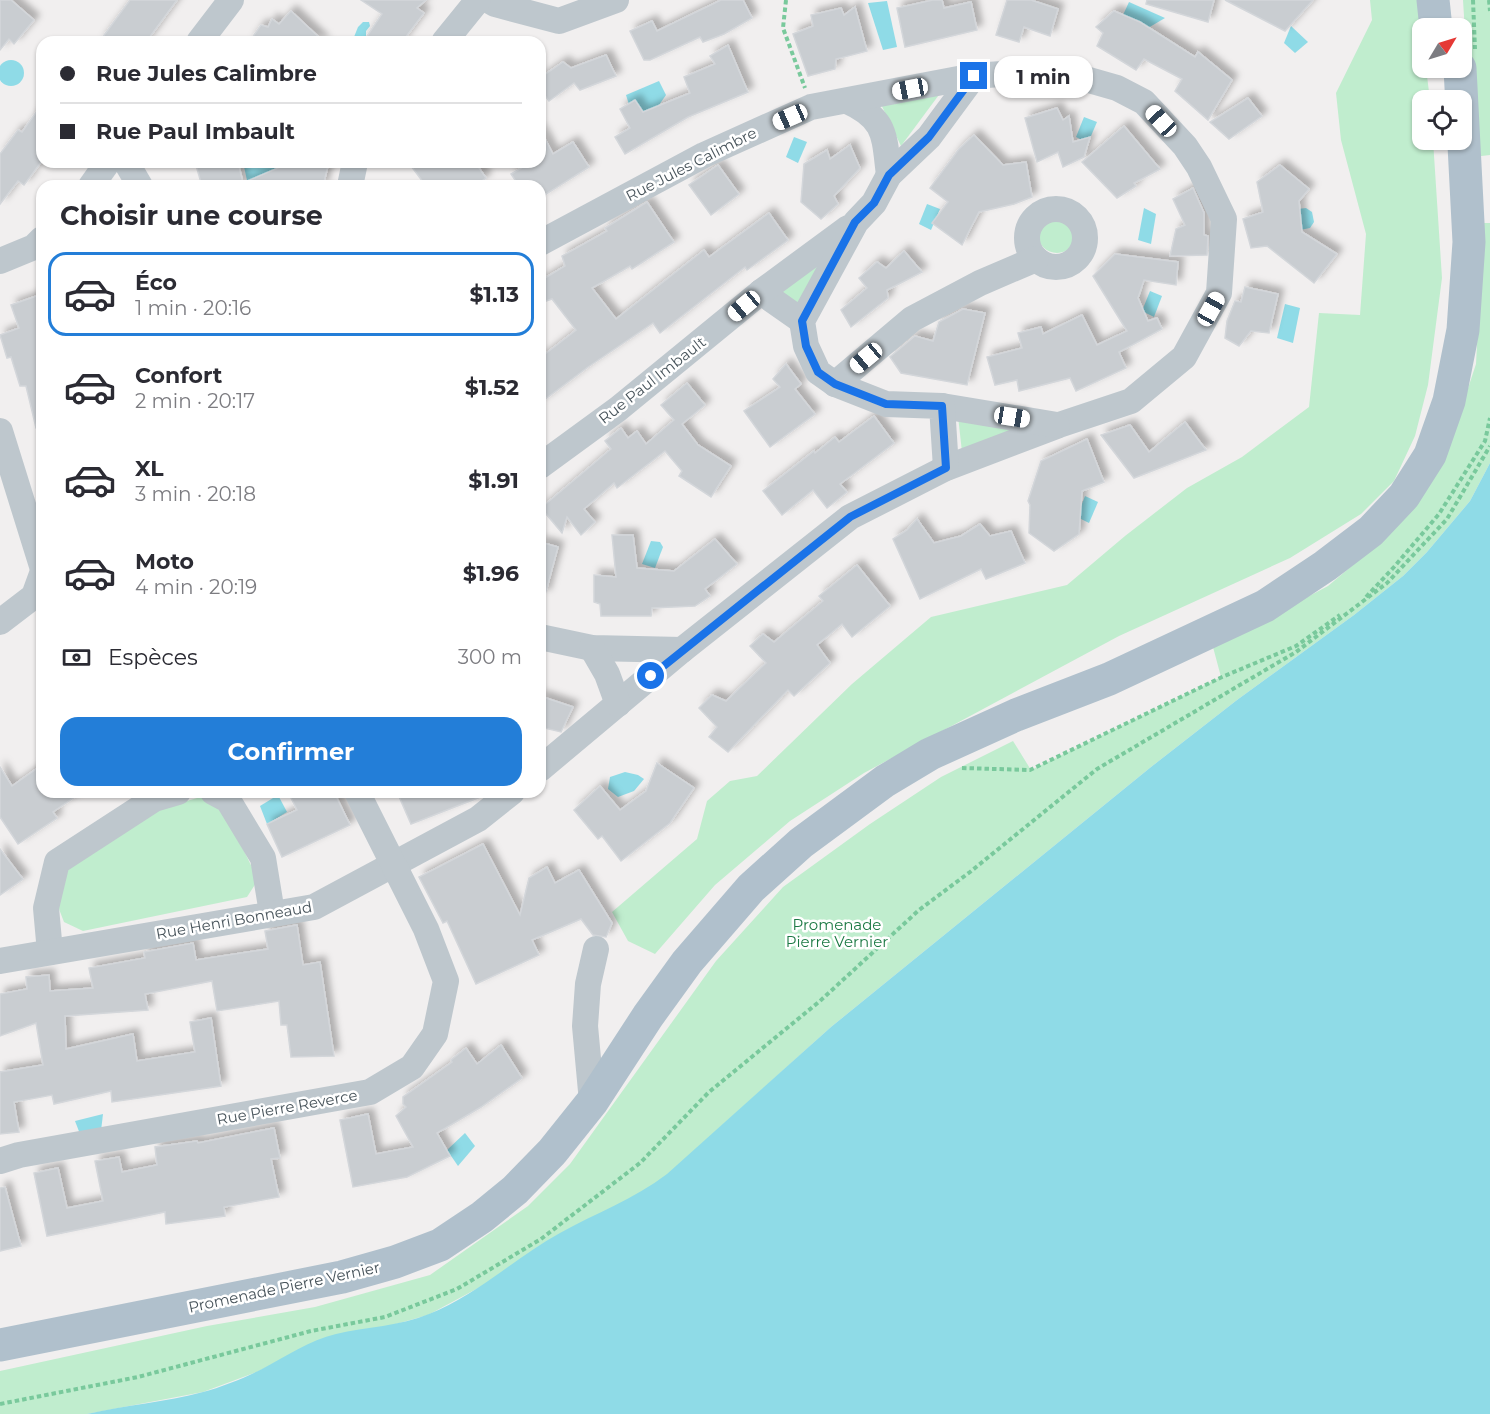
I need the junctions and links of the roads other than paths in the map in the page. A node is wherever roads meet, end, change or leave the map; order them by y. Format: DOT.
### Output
graph roads {
  1 [pos="231,0"];
  2 [pos="478,0"];
  3 [pos="488,0"];
  4 [pos="615,0"];
  5 [pos="1433,0"];
  6 [pos="1456,0"];
  7 [pos="1435,18"];
  8 [pos="1457,18"];
  9 [pos="204,36"];
  10 [pos="449,36"];
  11 [pos="974,76"];
  12 [pos="1462,78"];
  13 [pos="847,101"];
  14 [pos="1447,150"];
  15 [pos="889,175"];
  16 [pos="855,222"];
  17 [pos="546,240"];
  18 [pos="36,245"];
  19 [pos="1036,259"];
  20 [pos="0,261"];
  21 [pos="761,292"];
  22 [pos="802,321"];
  23 [pos="1463,330"];
  24 [pos="835,384"];
  25 [pos="942,406"];
  26 [pos="1059,425"];
  27 [pos="0,431"];
  28 [pos="546,462"];
  29 [pos="946,468"];
  30 [pos="9,495"];
  31 [pos="36,553"];
  32 [pos="36,590"];
  33 [pos="0,622"];
  34 [pos="546,638"];
  35 [pos="592,648"];
  36 [pos="682,650"];
  37 [pos="618,704"];
  38 [pos="546,764"];
  39 [pos="157,798"];
  40 [pos="224,798"];
  41 [pos="360,798"];
  42 [pos="504,798"];
  43 [pos="395,865"];
  44 [pos="273,913"];
  45 [pos="596,949"];
  46 [pos="50,952"];
  47 [pos="0,961"];
  48 [pos="592,1102"];
  49 [pos="0,1161"];
  50 [pos="0,1345"];
  1 -- 9 [label="street"];
  2 -- 10 [label="street"];
  3 -- 4 [label="street"];
  5 -- 7 [label="main road"];
  6 -- 8 [label="main road"];
  11 -- 13 [label="street, Rue Jules Calimbre"];
  11 -- 15 [label="street, Rue Paul Imbault"];
  11 -- 26 [label="street, Rue Jules Calimbre"];
  12 -- 23 [label="main road, Promenade Pierre Vernier"];
  13 -- 15 [label="street"];
  13 -- 17 [label="street, Rue Jules Calimbre"];
  14 -- 23 [label="main road, Promenade Pierre Vernier"];
  15 -- 16 [label="street, Rue Paul Imbault"];
  16 -- 21 [label="street, Rue Paul Imbault"];
  16 -- 22 [label="street, Rue Paul Imbault"];
  18 -- 20 [label="street"];
  19 -- 24 [label="street"];
  21 -- 22 [label="street"];
  21 -- 28 [label="street, Rue Paul Imbault"];
  22 -- 24 [label="street"];
  23 -- 48 [label="main road, Promenade Pierre Vernier"];
  24 -- 25 [label="street"];
  25 -- 26 [label="street"];
  25 -- 29 [label="street"];
  26 -- 29 [label="street, Rue Jules Calimbre"];
  27 -- 30 [label="street"];
  29 -- 36 [label="street, Rue Jules Calimbre"];
  30 -- 31 [label="street"];
  32 -- 33 [label="street"];
  34 -- 35 [label="street"];
  35 -- 36 [label="street"];
  35 -- 37 [label="street"];
  36 -- 37 [label="street, Rue Jules Calimbre"];
  37 -- 38 [label="street, Rue Jules Calimbre"];
  39 -- 46 [label="street"];
  40 -- 44 [label="street"];
  41 -- 43 [label="street, Rue Pierre Reverce"];
  42 -- 43 [label="street, Rue Henri Bonneaud"];
  43 -- 44 [label="street, Rue Henri Bonneaud"];
  43 -- 49 [label="street, Rue Pierre Reverce"];
  44 -- 46 [label="street, Rue Henri Bonneaud"];
  45 -- 48 [label="street"];
  46 -- 47 [label="street, Rue Henri Bonneaud"];
  48 -- 50 [label="main road, Promenade Pierre Vernier"];
}
